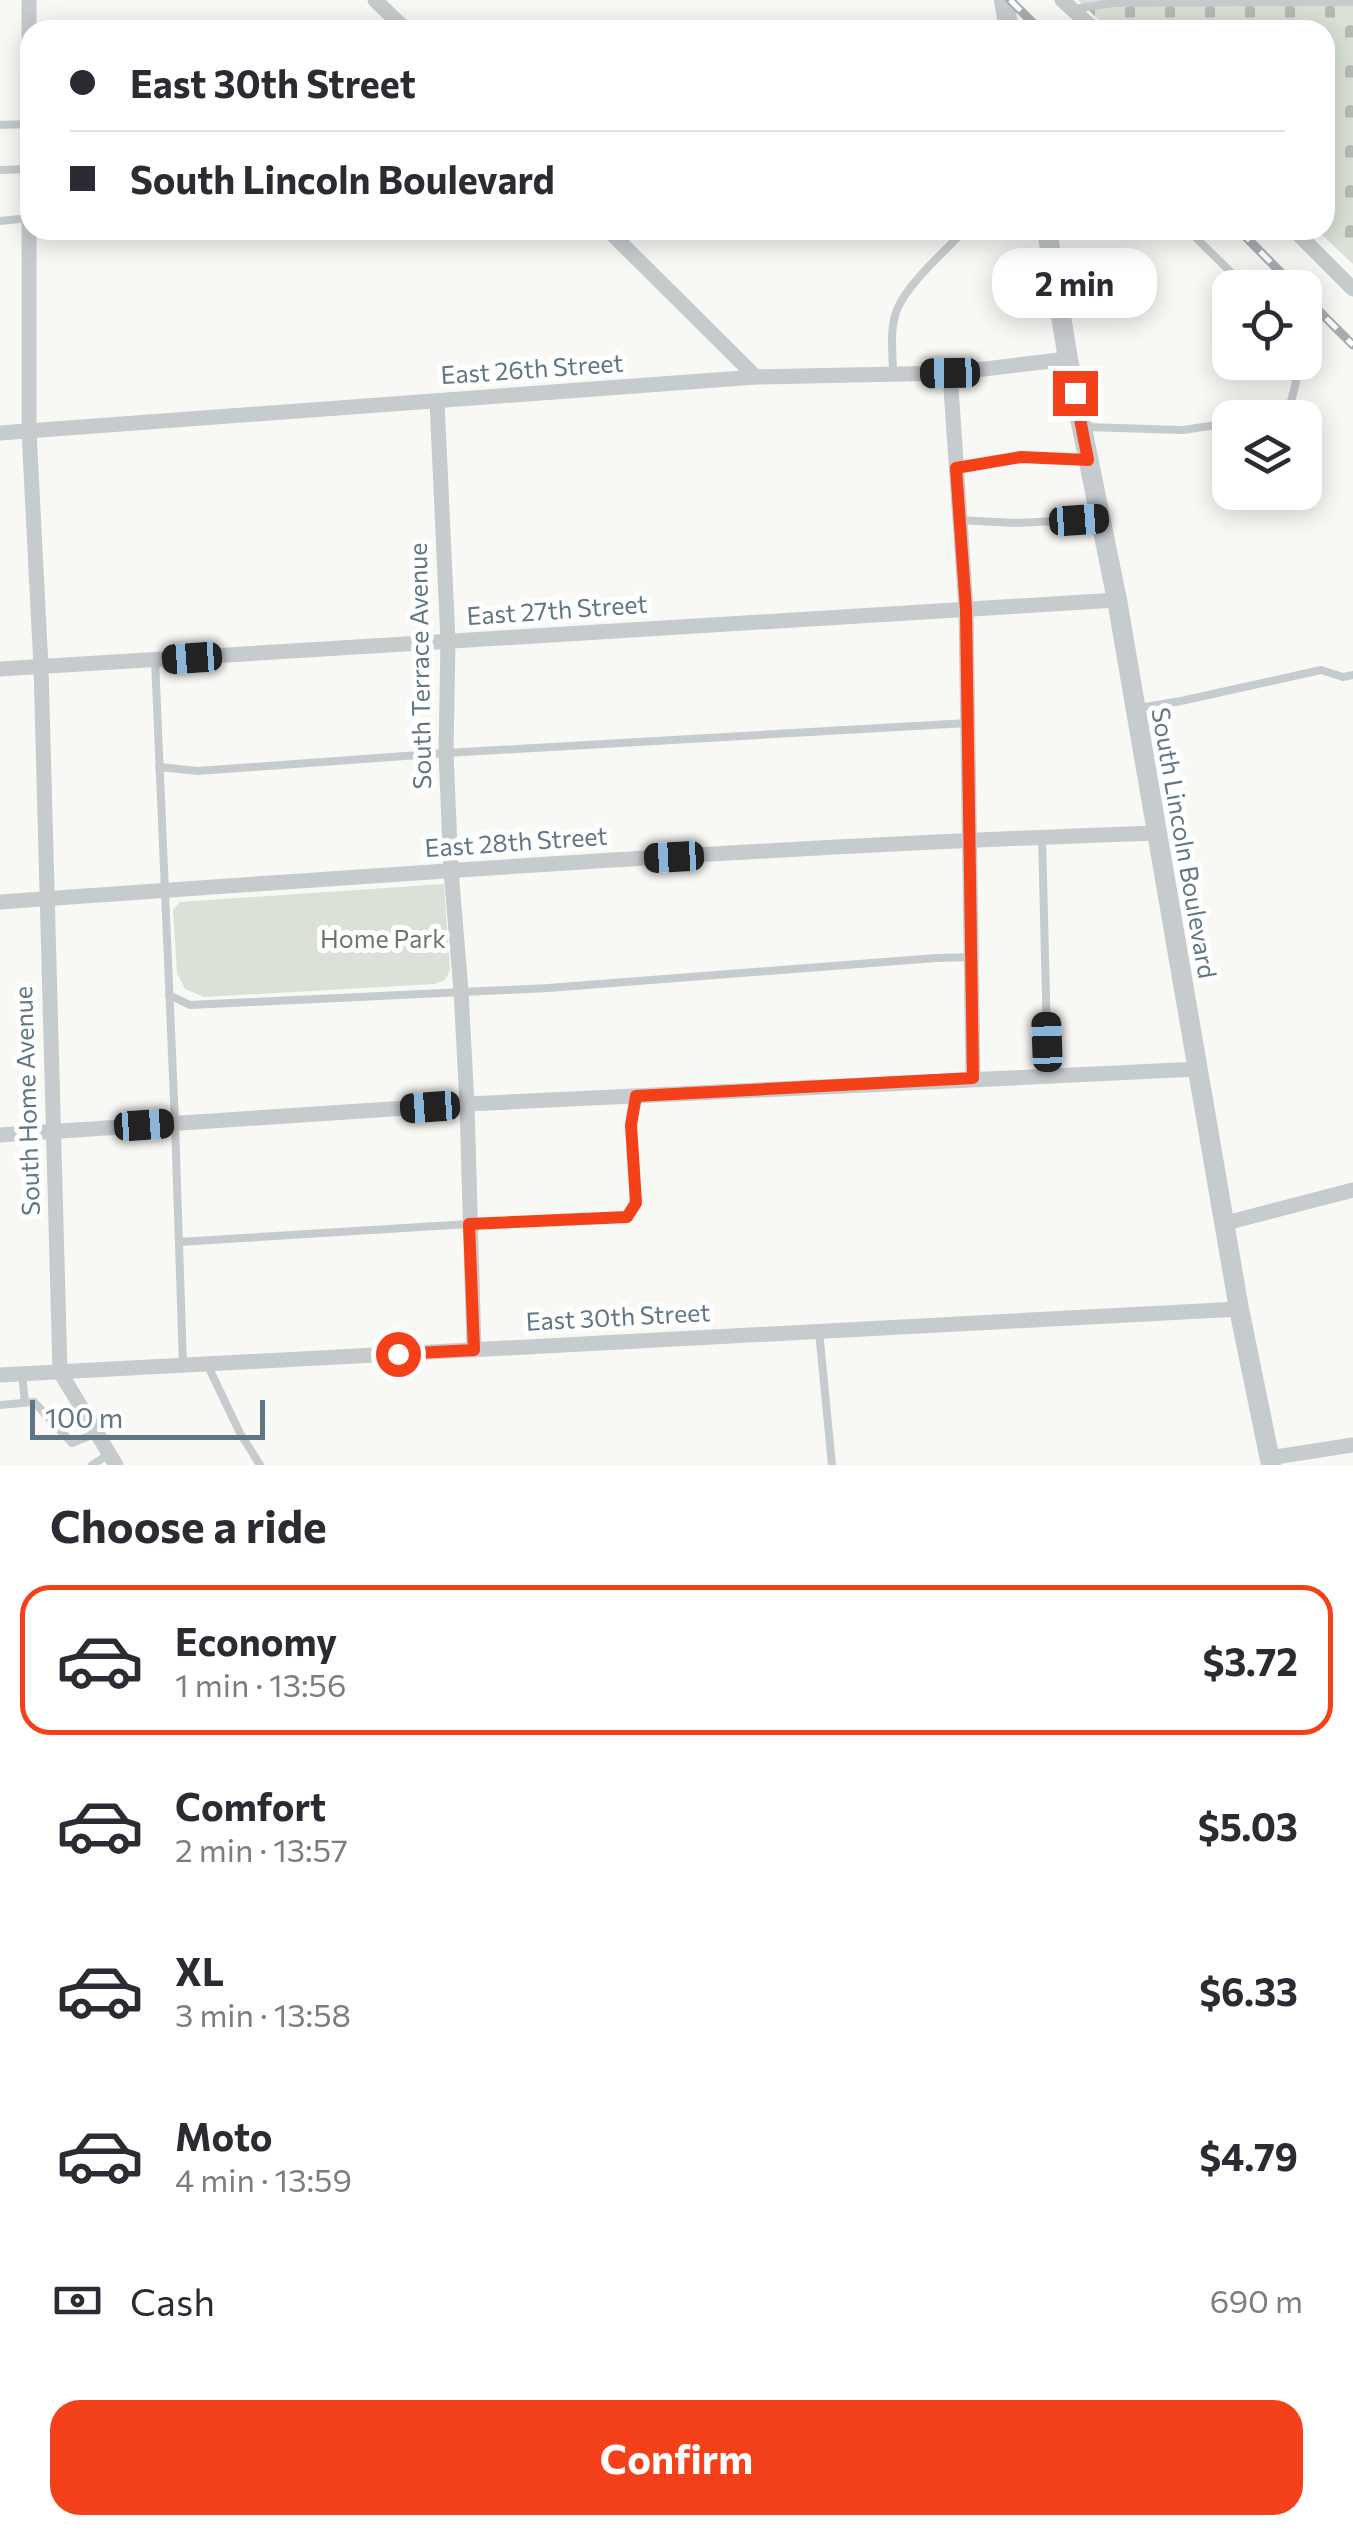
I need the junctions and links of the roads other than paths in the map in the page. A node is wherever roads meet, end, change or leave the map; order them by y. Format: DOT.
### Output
graph roads {
  1 [pos="375,0"];
  2 [pos="1353,2"];
  3 [pos="1068,4"];
  4 [pos="396,20"];
  5 [pos="29,240"];
  6 [pos="618,240"];
  7 [pos="956,240"];
  8 [pos="1050,240"];
  9 [pos="1198,240"];
  10 [pos="1304,240"];
  11 [pos="1229,270"];
  12 [pos="1353,289"];
  13 [pos="1068,359"];
  14 [pos="950,373"];
  15 [pos="894,374"];
  16 [pos="756,377"];
  17 [pos="437,400"];
  18 [pos="1212,426"];
  19 [pos="1082,427"];
  20 [pos="29,432"];
  21 [pos="0,433"];
  22 [pos="1088,460"];
  23 [pos="956,468"];
  24 [pos="1100,519"];
  25 [pos="960,520"];
  26 [pos="1117,600"];
  27 [pos="966,610"];
  28 [pos="448,641"];
  29 [pos="156,660"];
  30 [pos="41,667"];
  31 [pos="0,669"];
  32 [pos="1353,676"];
  33 [pos="1135,709"];
  34 [pos="968,723"];
  35 [pos="446,753"];
  36 [pos="159,766"];
  37 [pos="1156,833"];
  38 [pos="1042,837"];
  39 [pos="971,840"];
  40 [pos="451,870"];
  41 [pos="164,890"];
  42 [pos="46,898"];
  43 [pos="0,902"];
  44 [pos="972,957"];
  45 [pos="461,991"];
  46 [pos="169,995"];
  47 [pos="1198,1069"];
  48 [pos="1048,1075"];
  49 [pos="973,1078"];
  50 [pos="636,1096"];
  51 [pos="467,1104"];
  52 [pos="175,1123"];
  53 [pos="52,1131"];
  54 [pos="0,1135"];
  55 [pos="1353,1190"];
  56 [pos="1226,1223"];
  57 [pos="469,1224"];
  58 [pos="179,1242"];
  59 [pos="1239,1309"];
  60 [pos="819,1331"];
  61 [pos="474,1350"];
  62 [pos="206,1364"];
  63 [pos="183,1365"];
  64 [pos="60,1372"];
  65 [pos="22,1374"];
  66 [pos="0,1375"];
  67 [pos="25,1402"];
  68 [pos="0,1405"];
  69 [pos="97,1433"];
  70 [pos="1353,1445"];
  71 [pos="113,1459"];
  72 [pos="1270,1462"];
  73 [pos="92,1465"];
  74 [pos="260,1465"];
  75 [pos="832,1465"];
  1 -- 4 [label="street"];
  2 -- 3 [label="lane"];
  5 -- 20 [label="street, South Home Avenue"];
  6 -- 16 [label="street"];
  7 -- 15 [label="lane"];
  8 -- 13 [label="street, South Lincoln Boulevard"];
  9 -- 11 [label="lane"];
  10 -- 12 [label="street"];
  13 -- 14 [label="street, East 26th Street"];
  13 -- 19 [label="street, South Lincoln Boulevard"];
  14 -- 15 [label="street, East 26th Street"];
  14 -- 23 [label="street"];
  15 -- 16 [label="street, East 26th Street"];
  16 -- 17 [label="street, East 26th Street"];
  17 -- 20 [label="street, East 26th Street"];
  17 -- 28 [label="street, South Terrace Avenue"];
  18 -- 19 [label="lane"];
  19 -- 22 [label="street, South Lincoln Boulevard"];
  20 -- 21 [label="street, East 26th Street"];
  20 -- 30 [label="street, South Home Avenue"];
  22 -- 23 [label="lane"];
  22 -- 24 [label="street, South Lincoln Boulevard"];
  23 -- 25 [label="street"];
  24 -- 25 [label="lane"];
  24 -- 26 [label="street, South Lincoln Boulevard"];
  25 -- 27 [label="street"];
  26 -- 27 [label="street, East 27th Street"];
  26 -- 33 [label="street, South Lincoln Boulevard"];
  27 -- 28 [label="street, East 27th Street"];
  27 -- 34 [label="street"];
  28 -- 29 [label="street, East 27th Street"];
  28 -- 35 [label="street, South Terrace Avenue"];
  29 -- 30 [label="street, East 27th Street"];
  29 -- 36 [label="lane"];
  30 -- 31 [label="street, East 27th Street"];
  30 -- 42 [label="street, South Home Avenue"];
  32 -- 33 [label="lane"];
  33 -- 37 [label="street, South Lincoln Boulevard"];
  34 -- 35 [label="lane"];
  34 -- 39 [label="street"];
  35 -- 36 [label="lane"];
  35 -- 40 [label="street, South Terrace Avenue"];
  36 -- 41 [label="lane"];
  37 -- 38 [label="street, East 28th Street"];
  37 -- 47 [label="street, South Lincoln Boulevard"];
  38 -- 39 [label="street, East 28th Street"];
  38 -- 48 [label="lane"];
  39 -- 40 [label="street, East 28th Street"];
  39 -- 44 [label="street"];
  40 -- 41 [label="street, East 28th Street"];
  40 -- 45 [label="street, South Terrace Avenue"];
  41 -- 42 [label="street, East 28th Street"];
  41 -- 46 [label="lane"];
  42 -- 43 [label="street, East 28th Street"];
  42 -- 53 [label="street, South Home Avenue"];
  44 -- 45 [label="lane"];
  44 -- 49 [label="street"];
  45 -- 46 [label="lane"];
  45 -- 51 [label="street, South Terrace Avenue"];
  46 -- 52 [label="lane"];
  47 -- 48 [label="street"];
  47 -- 56 [label="street, South Lincoln Boulevard"];
  48 -- 49 [label="street"];
  49 -- 50 [label="street"];
  50 -- 51 [label="street"];
  50 -- 57 [label="lane"];
  51 -- 52 [label="street"];
  51 -- 57 [label="street, South Terrace Avenue"];
  52 -- 53 [label="street"];
  52 -- 58 [label="lane"];
  53 -- 54 [label="street"];
  53 -- 64 [label="street, South Home Avenue"];
  55 -- 56 [label="street"];
  56 -- 59 [label="street, South Lincoln Boulevard"];
  57 -- 58 [label="lane"];
  57 -- 61 [label="street, South Terrace Avenue"];
  58 -- 63 [label="lane"];
  59 -- 60 [label="street, East 30th Street"];
  59 -- 72 [label="street, South Lincoln Boulevard"];
  60 -- 61 [label="street, East 30th Street"];
  60 -- 75 [label="lane"];
  61 -- 62 [label="street, East 30th Street"];
  62 -- 63 [label="street, East 30th Street"];
  62 -- 74 [label="lane"];
  63 -- 64 [label="street, East 30th Street"];
  64 -- 65 [label="street, East 30th Street"];
  64 -- 69 [label="street, South Home Avenue"];
  65 -- 66 [label="street, East 30th Street"];
  65 -- 67 [label="lane"];
  67 -- 68 [label="lane"];
  67 -- 69 [label="lane"];
  69 -- 71 [label="street, South Home Avenue"];
  70 -- 72 [label="street"];
  71 -- 73 [label="lane"];
}
